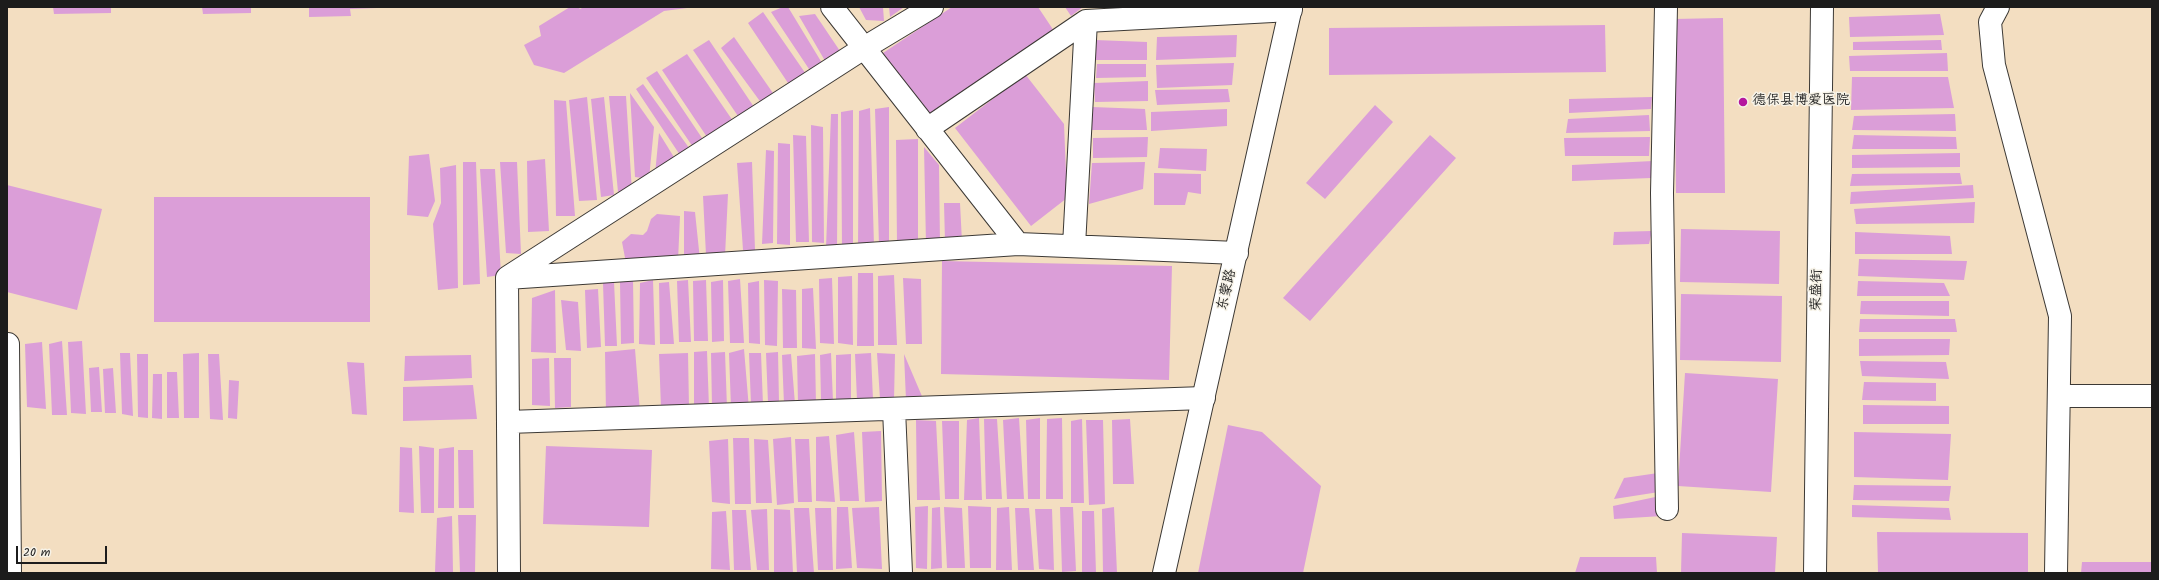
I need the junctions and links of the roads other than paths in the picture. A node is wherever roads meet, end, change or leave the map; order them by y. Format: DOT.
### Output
graph roads {
  1 [pos="832,7"];
  2 [pos="932,7"];
  3 [pos="1666,7"];
  4 [pos="1822,7"];
  5 [pos="1998,7"];
  6 [pos="1291,9"];
  7 [pos="1086,22"];
  8 [pos="864,48"];
  9 [pos="927,128"];
  10 [pos="1018,244"];
  11 [pos="1074,246"];
  12 [pos="1237,252"];
  13 [pos="507,278"];
  14 [pos="8,344"];
  15 [pos="2059,396"];
  16 [pos="2152,396"];
  17 [pos="1204,398"];
  18 [pos="894,409"];
  19 [pos="508,422"];
  20 [pos="1667,509"];
  21 [pos="10,573"];
  22 [pos="509,573"];
  23 [pos="901,573"];
  24 [pos="1164,573"];
  25 [pos="1815,573"];
  26 [pos="2056,573"];
  1 -- 8 [label="street"];
  2 -- 8 [label="street"];
  3 -- 20 [label="street"];
  4 -- 25 [label="street, 荣盛街"];
  5 -- 15 [label="street"];
  6 -- 7 [label="street"];
  6 -- 12 [label="street, 东蒙路"];
  7 -- 9 [label="street"];
  7 -- 11 [label="street"];
  8 -- 9 [label="street"];
  8 -- 13 [label="street"];
  9 -- 10 [label="street"];
  10 -- 11 [label="street"];
  10 -- 13 [label="street"];
  11 -- 12 [label="street"];
  12 -- 17 [label="street, 东蒙路"];
  13 -- 19 [label="street"];
  14 -- 21 [label="street"];
  15 -- 16 [label="street"];
  15 -- 26 [label="street"];
  17 -- 18 [label="street"];
  17 -- 24 [label="street, 东蒙路"];
  18 -- 19 [label="street"];
  18 -- 23 [label="street"];
  19 -- 22 [label="street"];
}
